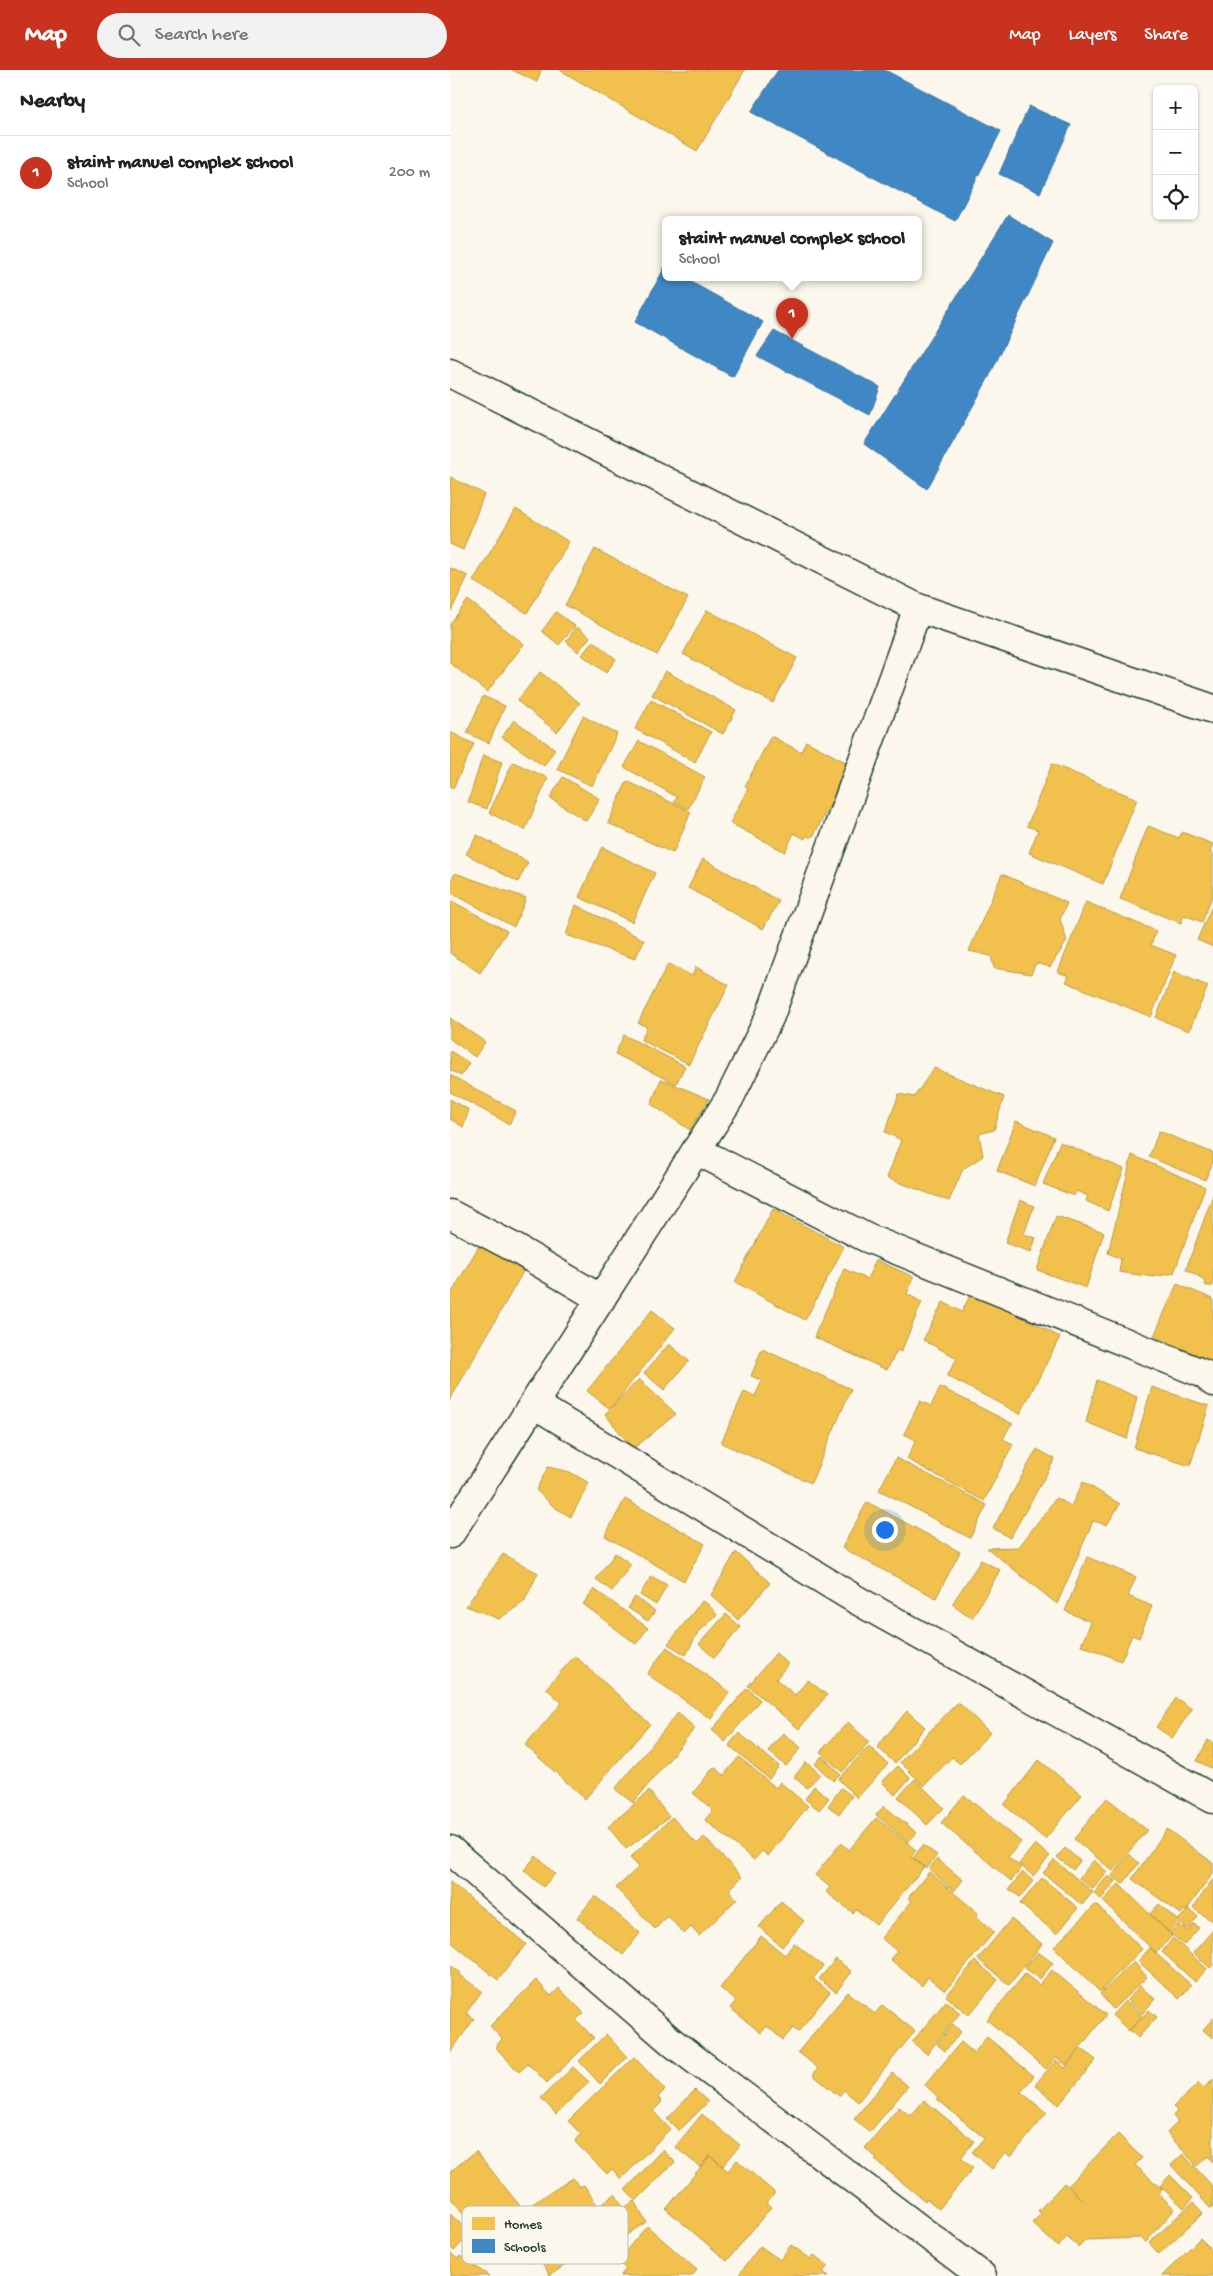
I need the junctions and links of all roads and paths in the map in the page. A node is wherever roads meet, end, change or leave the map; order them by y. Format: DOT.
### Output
graph roads {
  1 [pos="450,372"];
  2 [pos="918,608"];
  3 [pos="1213,709"];
  4 [pos="696,1150"];
  5 [pos="450,1214"];
  6 [pos="601,1299"];
  7 [pos="1213,1382"];
  8 [pos="534,1404"];
  9 [pos="450,1534"];
  10 [pos="1213,1799"];
  11 [pos="450,1850"];
  12 [pos="982,2276"];
  1 -- 2 [label="street"];
  2 -- 3 [label="street"];
  2 -- 4 [label="street"];
  4 -- 6 [label="street"];
  4 -- 7 [label="street"];
  5 -- 6 [label="street"];
  6 -- 8 [label="street"];
  8 -- 9 [label="street"];
  8 -- 10 [label="street"];
  11 -- 12 [label="street"];
}
